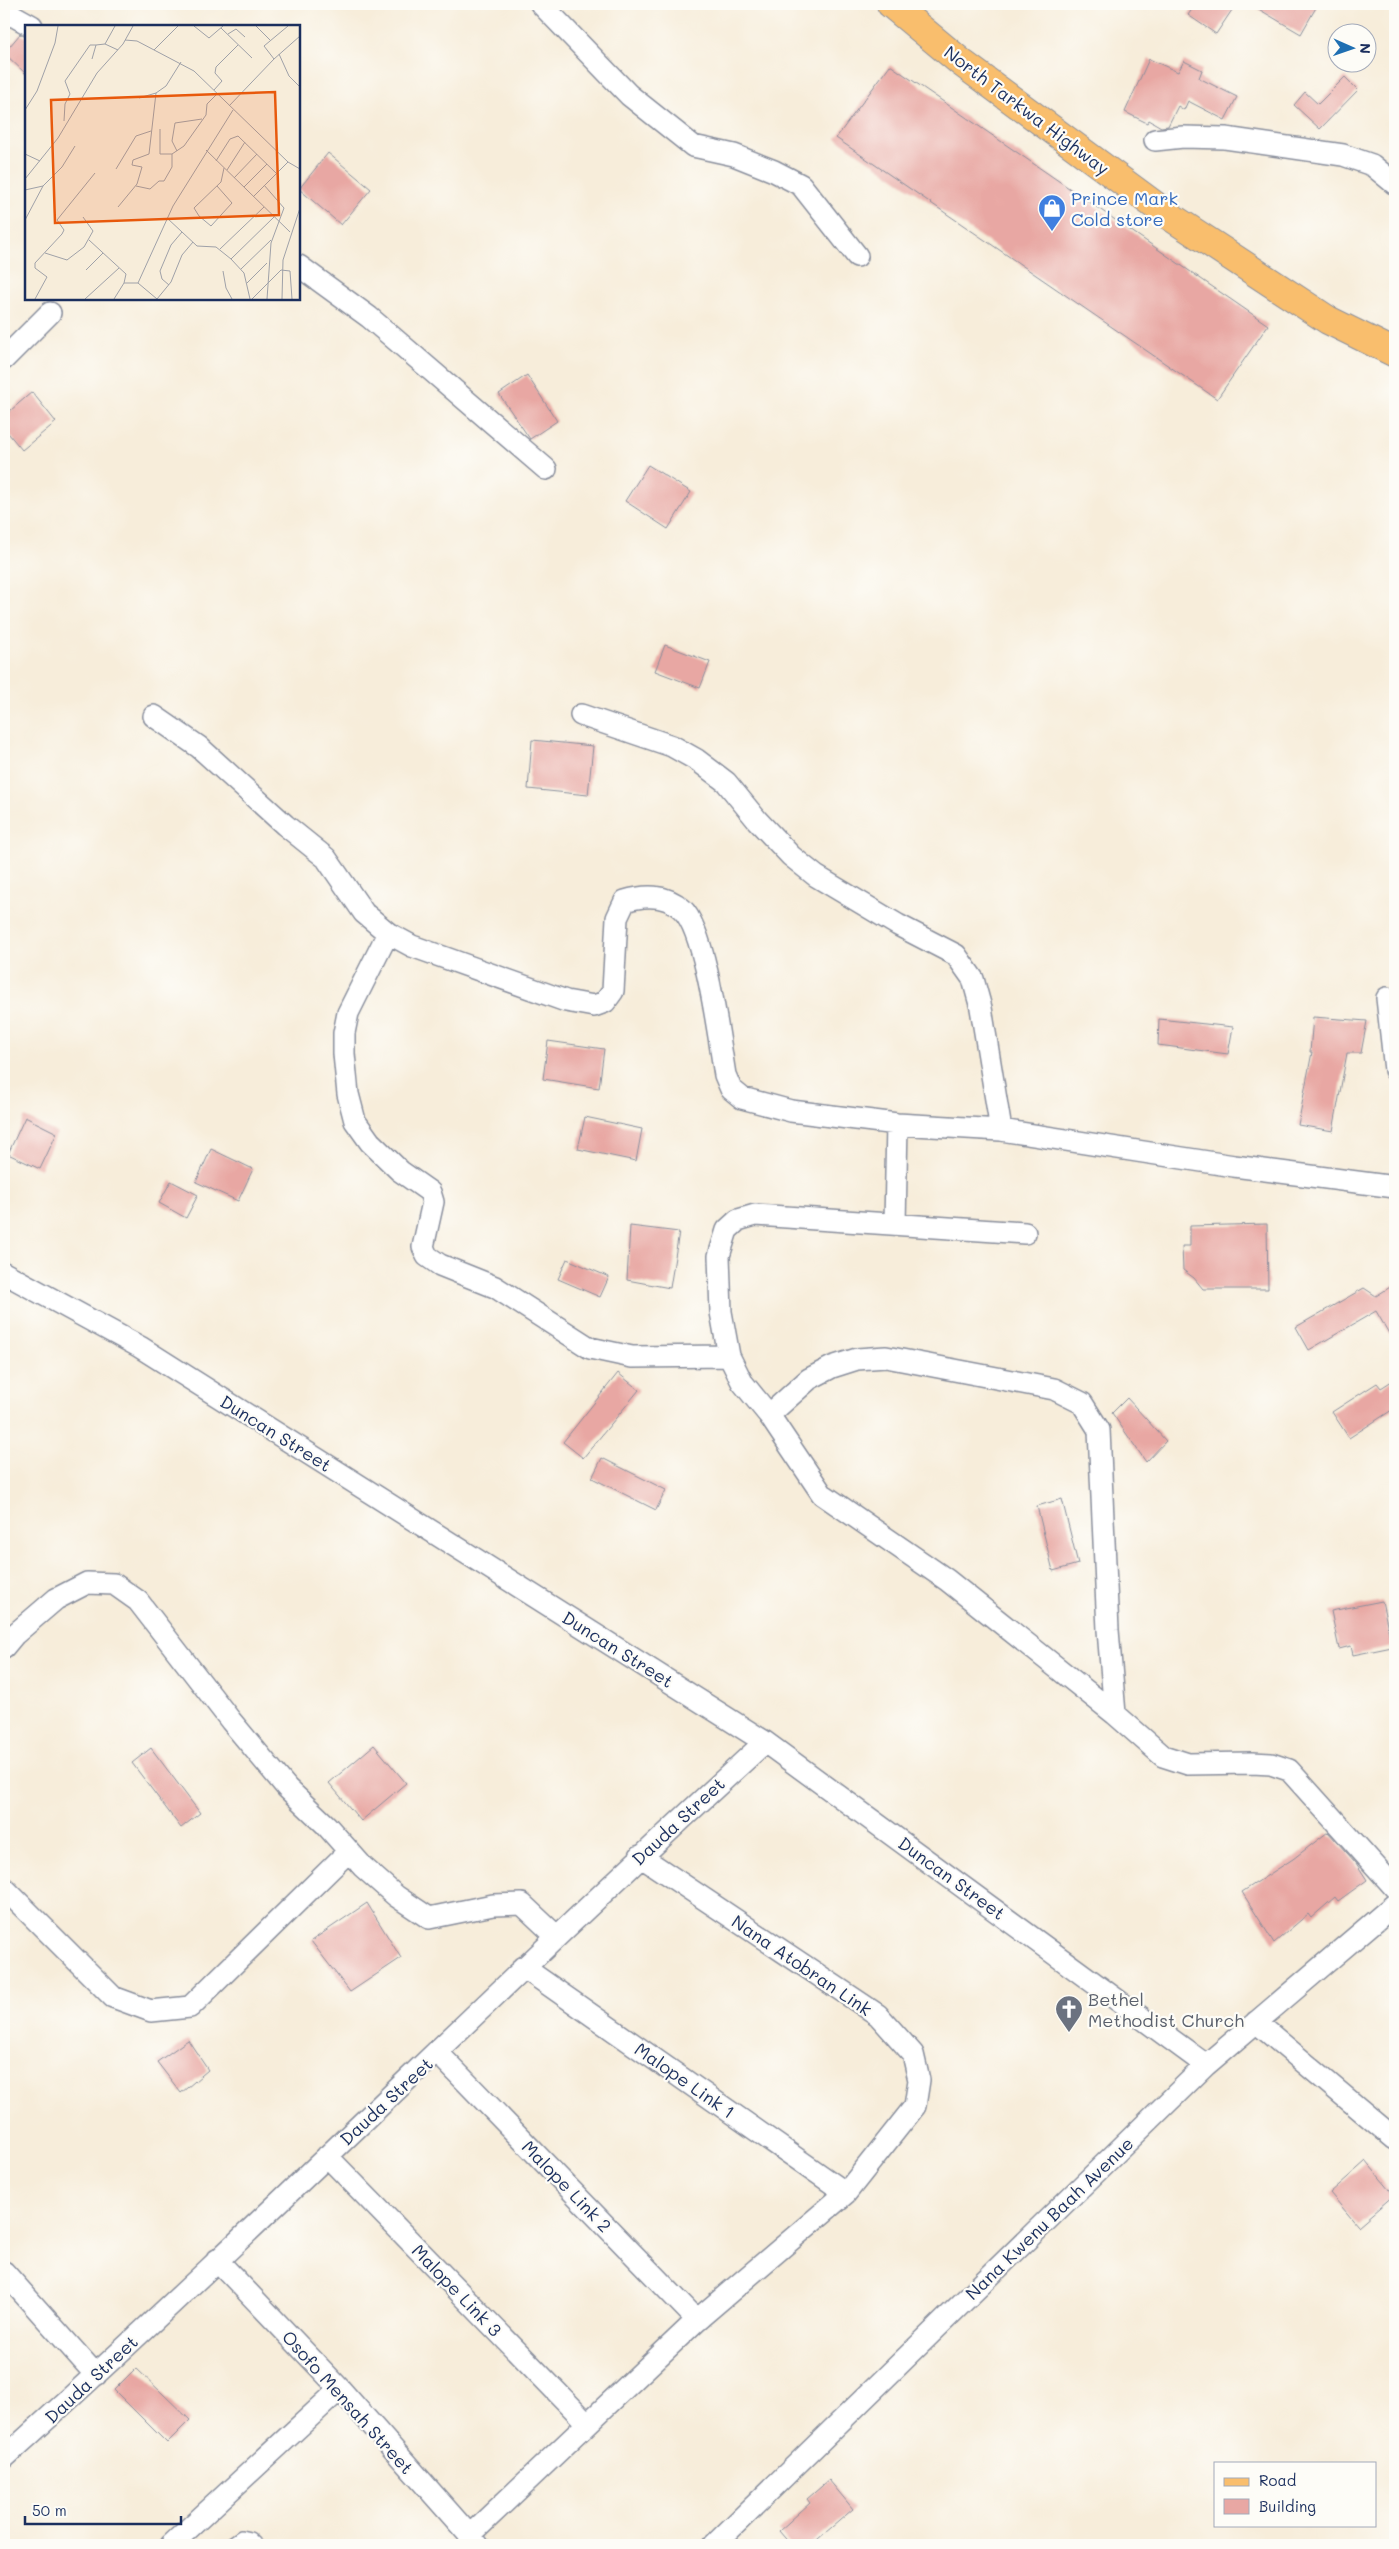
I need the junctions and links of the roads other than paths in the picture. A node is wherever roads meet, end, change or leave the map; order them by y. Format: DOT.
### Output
graph roads {
  1 [pos="542,4"];
  2 [pos="891,4"];
  3 [pos="4,15"];
  4 [pos="30,25"];
  5 [pos="1155,140"];
  6 [pos="1395,184"];
  7 [pos="857,256"];
  8 [pos="300,267"];
  9 [pos="50,313"];
  10 [pos="1395,353"];
  11 [pos="4,359"];
  12 [pos="546,469"];
  13 [pos="581,715"];
  14 [pos="154,716"];
  15 [pos="388,933"];
  16 [pos="1387,998"];
  17 [pos="1395,1070"];
  18 [pos="897,1124"];
  19 [pos="1001,1130"];
  20 [pos="1395,1187"];
  21 [pos="895,1223"];
  22 [pos="1025,1233"];
  23 [pos="5,1277"];
  24 [pos="729,1356"];
  25 [pos="769,1415"];
  26 [pos="4,1647"];
  27 [pos="1115,1714"];
  28 [pos="765,1742"];
  29 [pos="349,1851"];
  30 [pos="640,1856"];
  31 [pos="4,1888"];
  32 [pos="1395,1888"];
  33 [pos="1395,1904"];
  34 [pos="556,1936"];
  35 [pos="523,1967"];
  36 [pos="1256,2022"];
  37 [pos="438,2052"];
  38 [pos="1206,2065"];
  39 [pos="1395,2138"];
  40 [pos="327,2156"];
  41 [pos="846,2193"];
  42 [pos="216,2260"];
  43 [pos="4,2272"];
  44 [pos="697,2320"];
  45 [pos="96,2375"];
  46 [pos="340,2389"];
  47 [pos="587,2423"];
  48 [pos="4,2458"];
  49 [pos="473,2541"];
  50 [pos="170,2545"];
  51 [pos="228,2545"];
  52 [pos="258,2545"];
  53 [pos="714,2545"];
  1 -- 7 [label="street"];
  2 -- 10 [label="main road, North Tarkwa Highway"];
  3 -- 4 [label="street"];
  5 -- 6 [label="street"];
  8 -- 12 [label="street"];
  9 -- 11 [label="street"];
  13 -- 19 [label="street"];
  14 -- 15 [label="street"];
  15 -- 18 [label="street"];
  15 -- 24 [label="street"];
  16 -- 17 [label="street"];
  18 -- 19 [label="street"];
  18 -- 21 [label="street"];
  19 -- 20 [label="street"];
  21 -- 22 [label="street"];
  21 -- 24 [label="street"];
  23 -- 28 [label="street, Duncan Street"];
  24 -- 25 [label="street"];
  25 -- 27 [label="street"];
  25 -- 27 [label="street"];
  26 -- 29 [label="street"];
  27 -- 32 [label="street"];
  28 -- 30 [label="street, Dauda Street"];
  28 -- 38 [label="street, Duncan Street"];
  29 -- 31 [label="street"];
  29 -- 34 [label="street"];
  30 -- 34 [label="street, Dauda Street"];
  30 -- 41 [label="street, Nana Atobran Link"];
  33 -- 36 [label="street, Nana Kwenu Baah Avenue"];
  34 -- 35 [label="street, Dauda Street"];
  35 -- 37 [label="street, Dauda Street"];
  35 -- 41 [label="street, Malope Link 1"];
  36 -- 38 [label="street, Nana Kwenu Baah Avenue"];
  36 -- 39 [label="street"];
  37 -- 40 [label="street, Dauda Street"];
  37 -- 44 [label="street, Malope Link 2"];
  38 -- 53 [label="street, Nana Kwenu Baah Avenue"];
  40 -- 42 [label="street, Dauda Street"];
  40 -- 47 [label="street, Malope Link 3"];
  41 -- 44 [label="street"];
  42 -- 45 [label="street, Dauda Street"];
  42 -- 46 [label="street, Osofo Mensah Street"];
  43 -- 45 [label="street"];
  44 -- 47 [label="street"];
  45 -- 48 [label="street, Dauda Street"];
  46 -- 49 [label="street, Osofo Mensah Street"];
  46 -- 50 [label="street"];
  47 -- 49 [label="street"];
  51 -- 52 [label="lane"];
}
